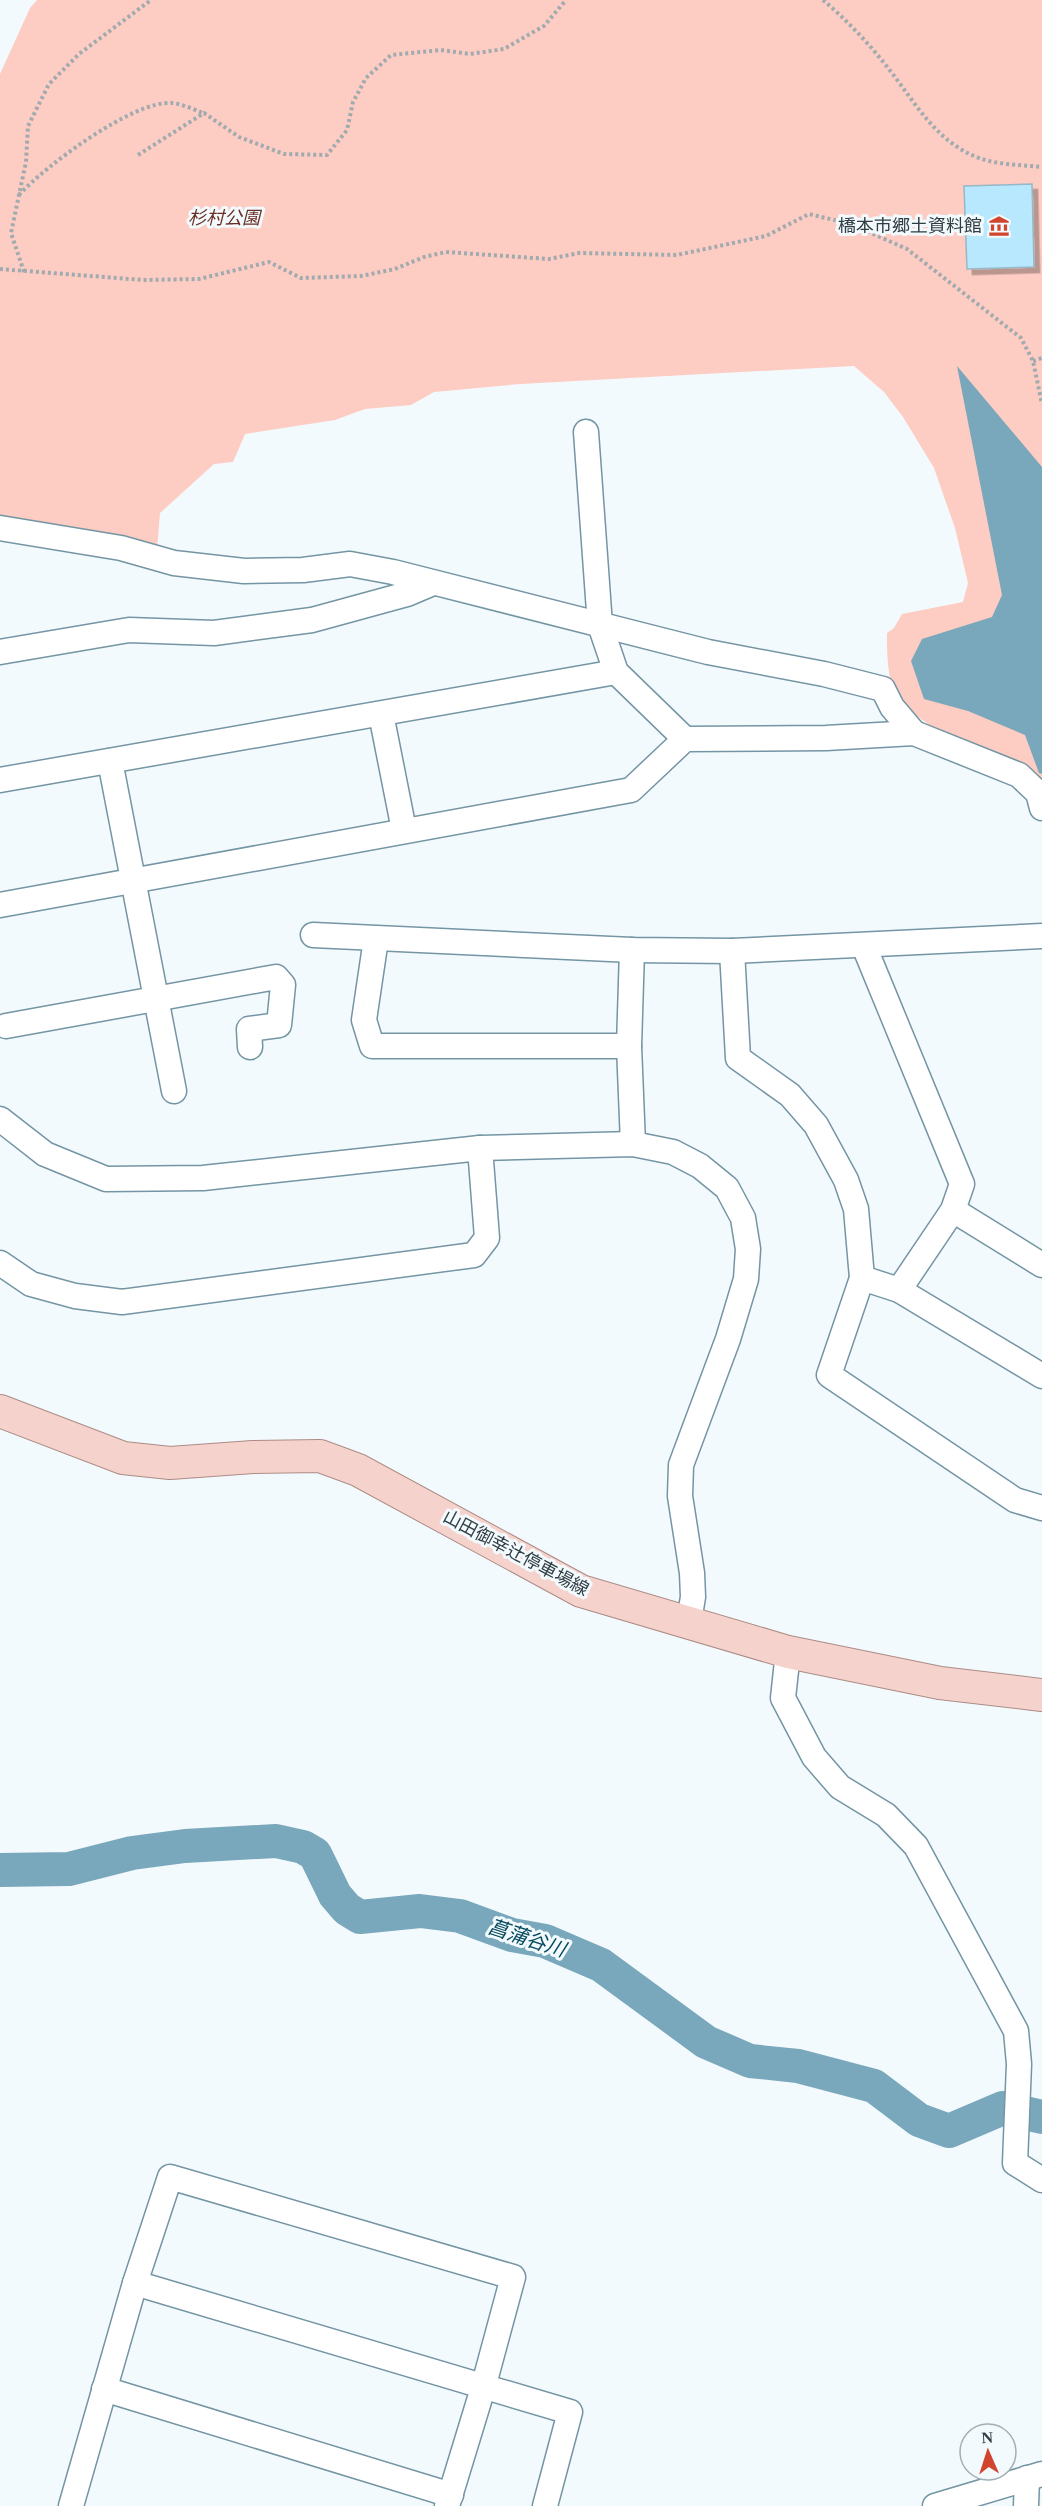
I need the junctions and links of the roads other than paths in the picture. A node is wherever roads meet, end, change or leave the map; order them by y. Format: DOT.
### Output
graph roads {
  1 [pos="586,432"];
  2 [pos="0,528"];
  3 [pos="433,583"];
  4 [pos="600,625"];
  5 [pos="0,652"];
  6 [pos="616,672"];
  7 [pos="381,714"];
  8 [pos="914,733"];
  9 [pos="686,739"];
  10 [pos="110,761"];
  11 [pos="0,780"];
  12 [pos="1042,808"];
  13 [pos="404,830"];
  14 [pos="133,881"];
  15 [pos="0,905"];
  16 [pos="313,935"];
  17 [pos="1042,936"];
  18 [pos="376,939"];
  19 [pos="864,946"];
  20 [pos="632,950"];
  21 [pos="732,951"];
  22 [pos="156,997"];
  23 [pos="6,1026"];
  24 [pos="628,1046"];
  25 [pos="250,1047"];
  26 [pos="174,1091"];
  27 [pos="0,1119"];
  28 [pos="633,1144"];
  29 [pos="480,1148"];
  30 [pos="953,1210"];
  31 [pos="0,1263"];
  32 [pos="1042,1265"];
  33 [pos="861,1278"];
  34 [pos="899,1290"];
  35 [pos="1042,1376"];
  36 [pos="0,1411"];
  37 [pos="1042,1508"];
  38 [pos="689,1621"];
  39 [pos="788,1652"];
  40 [pos="1042,1695"];
  41 [pos="1042,2180"];
  42 [pos="135,2283"];
  43 [pos="483,2388"];
  44 [pos="104,2389"];
  45 [pos="1035,2476"];
  46 [pos="449,2501"];
  47 [pos="77,2504"];
  48 [pos="545,2506"];
  49 [pos="935,2506"];
  50 [pos="1026,2506"];
  1 -- 4 [label="street"];
  2 -- 3 [label="street"];
  3 -- 4 [label="street"];
  3 -- 5 [label="street"];
  4 -- 6 [label="street"];
  4 -- 8 [label="street"];
  6 -- 7 [label="street"];
  6 -- 9 [label="street"];
  7 -- 10 [label="street"];
  7 -- 13 [label="street"];
  8 -- 9 [label="street"];
  8 -- 12 [label="street"];
  9 -- 13 [label="street"];
  10 -- 11 [label="street"];
  10 -- 14 [label="street"];
  13 -- 14 [label="street"];
  14 -- 15 [label="street"];
  14 -- 22 [label="street"];
  16 -- 18 [label="street"];
  17 -- 19 [label="street"];
  18 -- 20 [label="street"];
  18 -- 24 [label="street"];
  19 -- 21 [label="street"];
  19 -- 30 [label="street"];
  20 -- 21 [label="street"];
  20 -- 24 [label="street"];
  21 -- 33 [label="street"];
  22 -- 23 [label="street"];
  22 -- 25 [label="street"];
  22 -- 26 [label="street"];
  24 -- 28 [label="street"];
  27 -- 29 [label="street"];
  28 -- 29 [label="street"];
  28 -- 38 [label="street"];
  29 -- 31 [label="street"];
  30 -- 32 [label="street"];
  30 -- 34 [label="street"];
  33 -- 34 [label="street"];
  33 -- 37 [label="street"];
  34 -- 35 [label="street"];
  36 -- 38 [label="main road, 山田御幸辻停車場線"];
  38 -- 39 [label="main road, 山田御幸辻停車場線"];
  39 -- 40 [label="main road, 山田御幸辻停車場線"];
  39 -- 41 [label="street"];
  42 -- 43 [label="street"];
  42 -- 43 [label="street"];
  42 -- 44 [label="street"];
  43 -- 46 [label="street"];
  43 -- 48 [label="street"];
  44 -- 46 [label="street"];
  44 -- 47 [label="street"];
  45 -- 49 [label="street"];
  45 -- 50 [label="street"];
}
